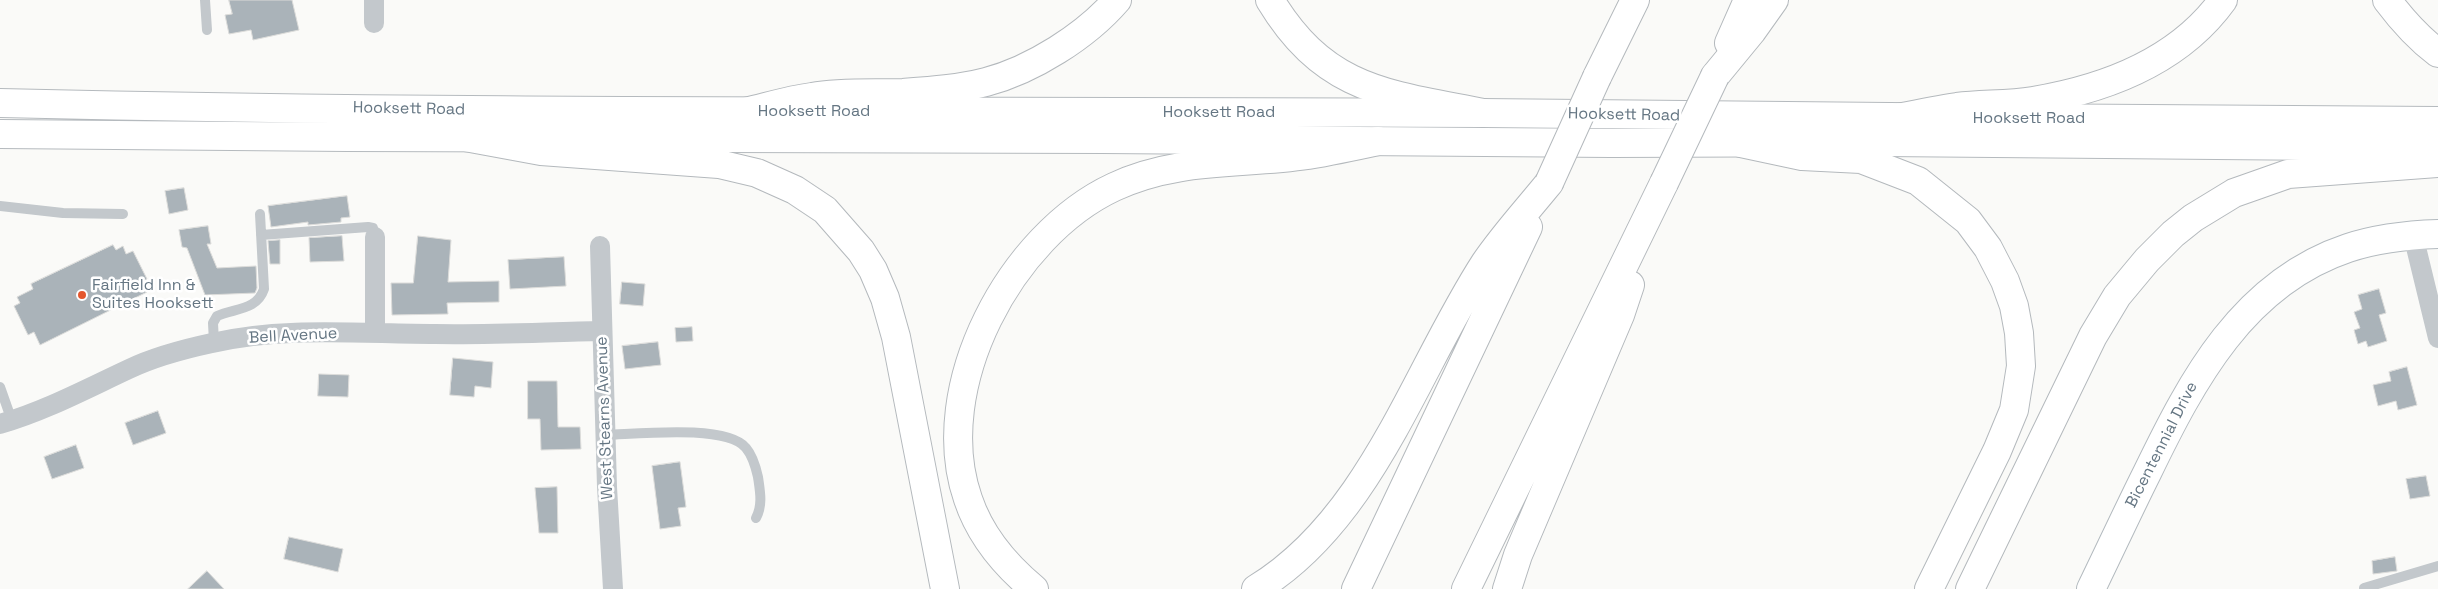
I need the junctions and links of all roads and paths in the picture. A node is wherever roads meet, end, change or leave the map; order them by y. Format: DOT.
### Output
graph roads {
  1 [pos="205,0"];
  2 [pos="374,0"];
  3 [pos="1117,0"];
  4 [pos="1270,0"];
  5 [pos="1748,0"];
  6 [pos="1774,0"];
  7 [pos="2223,0"];
  8 [pos="2387,0"];
  9 [pos="1631,5"];
  10 [pos="374,23"];
  11 [pos="207,30"];
  12 [pos="2438,53"];
  13 [pos="1715,76"];
  14 [pos="0,103"];
  15 [pos="745,112"];
  16 [pos="1483,113"];
  17 [pos="1897,118"];
  18 [pos="2438,121"];
  19 [pos="0,134"];
  20 [pos="465,137"];
  21 [pos="1378,141"];
  22 [pos="1741,143"];
  23 [pos="2438,147"];
  24 [pos="2438,163"];
  25 [pos="1549,183"];
  26 [pos="1664,183"];
  27 [pos="1,209"];
  28 [pos="123,214"];
  29 [pos="260,214"];
  30 [pos="2425,234"];
  31 [pos="261,235"];
  32 [pos="376,237"];
  33 [pos="600,246"];
  34 [pos="602,331"];
  35 [pos="376,333"];
  36 [pos="2438,338"];
  37 [pos="214,342"];
  38 [pos="0,387"];
  39 [pos="6,422"];
  40 [pos="607,435"];
  41 [pos="756,518"];
  42 [pos="2438,566"];
  43 [pos="2364,588"];
  44 [pos="613,589"];
  45 [pos="945,589"];
  46 [pos="1034,589"];
  47 [pos="1256,589"];
  48 [pos="1356,589"];
  49 [pos="1466,589"];
  50 [pos="1507,589"];
  51 [pos="1929,589"];
  52 [pos="1970,589"];
  53 [pos="2091,589"];
  1 -- 11 [label="lane"];
  2 -- 10 [label="street"];
  3 -- 15 [label="main road"];
  4 -- 16 [label="main road"];
  5 -- 13 [label="main road"];
  6 -- 13 [label="main road"];
  7 -- 17 [label="main road"];
  8 -- 12 [label="main road"];
  9 -- 25 [label="main road, bridge"];
  13 -- 26 [label="main road, bridge"];
  14 -- 15 [label="main road, Hooksett Road"];
  15 -- 16 [label="main road, Hooksett Road"];
  16 -- 17 [label="main road, Hooksett Road"];
  17 -- 18 [label="main road, Hooksett Road"];
  19 -- 20 [label="main road, Hooksett Road"];
  20 -- 21 [label="main road, Hooksett Road"];
  20 -- 45 [label="main road"];
  21 -- 22 [label="main road, Hooksett Road"];
  21 -- 46 [label="main road"];
  22 -- 23 [label="main road, Hooksett Road"];
  22 -- 51 [label="main road"];
  24 -- 52 [label="main road"];
  25 -- 47 [label="main road"];
  25 -- 48 [label="main road"];
  26 -- 49 [label="main road"];
  26 -- 50 [label="main road"];
  27 -- 28 [label="lane"];
  29 -- 31 [label="lane"];
  30 -- 36 [label="street"];
  30 -- 53 [label="main road, Bicentennial Drive"];
  31 -- 32 [label="lane"];
  31 -- 37 [label="lane"];
  32 -- 35 [label="street"];
  33 -- 34 [label="street, West Stearns Avenue"];
  34 -- 35 [label="street, Bell Avenue"];
  34 -- 40 [label="street, West Stearns Avenue"];
  35 -- 37 [label="street, Bell Avenue"];
  37 -- 39 [label="street, Bell Avenue"];
  38 -- 39 [label="lane"];
  40 -- 41 [label="lane"];
  40 -- 44 [label="street, West Stearns Avenue"];
  42 -- 43 [label="lane"];
}
